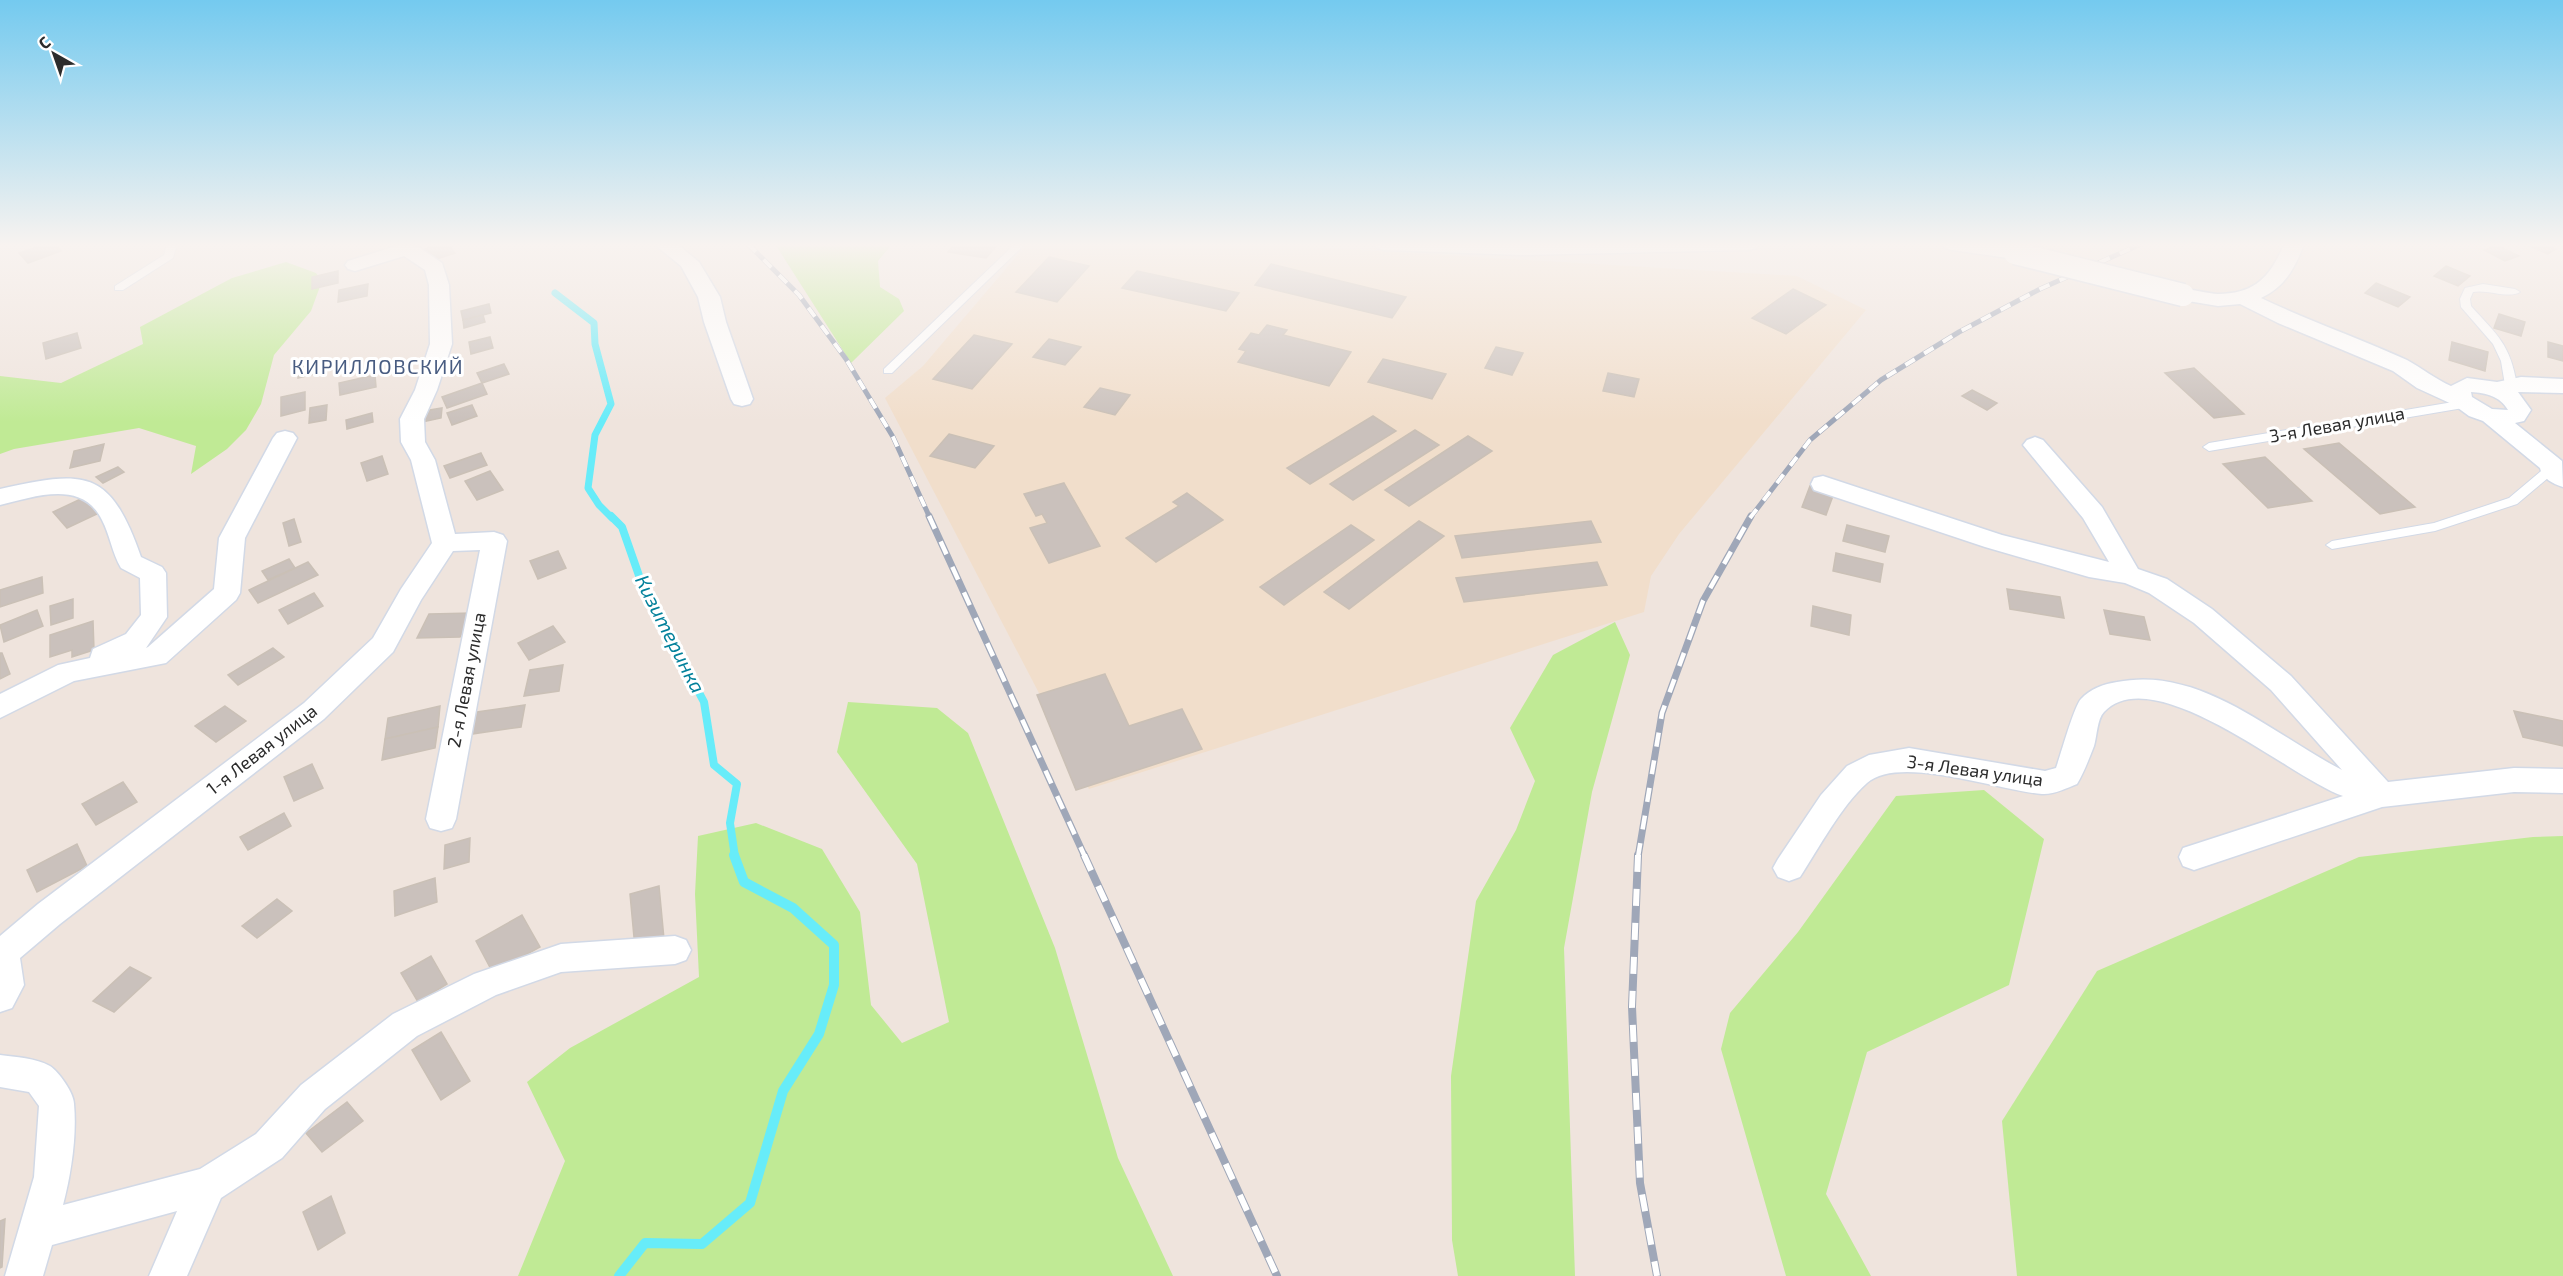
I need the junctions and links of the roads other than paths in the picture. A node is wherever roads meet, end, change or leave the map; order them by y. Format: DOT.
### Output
graph roads {
  1 [pos="440,304"];
  2 [pos="710,304"];
  3 [pos="958,304"];
  4 [pos="2256,304"];
  5 [pos="2466,304"];
  6 [pos="888,371"];
  7 [pos="2563,386"];
  8 [pos="2505,388"];
  9 [pos="2465,396"];
  10 [pos="742,399"];
  11 [pos="2491,416"];
  12 [pos="285,438"];
  13 [pos="2035,445"];
  14 [pos="2209,447"];
  15 [pos="2557,474"];
  16 [pos="1823,484"];
  17 [pos="0,497"];
  18 [pos="445,543"];
  19 [pos="2332,545"];
  20 [pos="2129,575"];
  21 [pos="68,672"];
  22 [pos="0,707"];
  23 [pos="2563,781"];
  24 [pos="2382,795"];
  25 [pos="441,819"];
  26 [pos="2194,856"];
  27 [pos="1789,868"];
  28 [pos="675,950"];
  29 [pos="2,953"];
  30 [pos="0,997"];
  31 [pos="0,1071"];
  32 [pos="208,1185"];
  33 [pos="39,1230"];
  34 [pos="24,1276"];
  35 [pos="168,1276"];
  1 -- 18 [label="street"];
  2 -- 10 [label="street"];
  3 -- 6 [label="lane"];
  4 -- 9 [label="street"];
  5 -- 8 [label="lane"];
  7 -- 8 [label="street"];
  8 -- 9 [label="street"];
  8 -- 11 [label="street"];
  9 -- 11 [label="street"];
  9 -- 14 [label="lane, 3-я Левая улица"];
  11 -- 15 [label="street"];
  12 -- 21 [label="street"];
  13 -- 20 [label="street"];
  15 -- 19 [label="lane"];
  16 -- 20 [label="street"];
  17 -- 21 [label="street"];
  18 -- 25 [label="street, 2-я Левая улица"];
  18 -- 29 [label="street, 1-я Левая улица"];
  20 -- 24 [label="street"];
  21 -- 22 [label="street"];
  23 -- 24 [label="street, 3-я Левая улица"];
  24 -- 26 [label="street, 3-я Левая улица"];
  24 -- 27 [label="street, 3-я Левая улица"];
  28 -- 32 [label="street"];
  29 -- 30 [label="street, 1-я Левая улица"];
  31 -- 33 [label="street"];
  32 -- 33 [label="street"];
  32 -- 35 [label="street"];
  33 -- 34 [label="street"];
}
